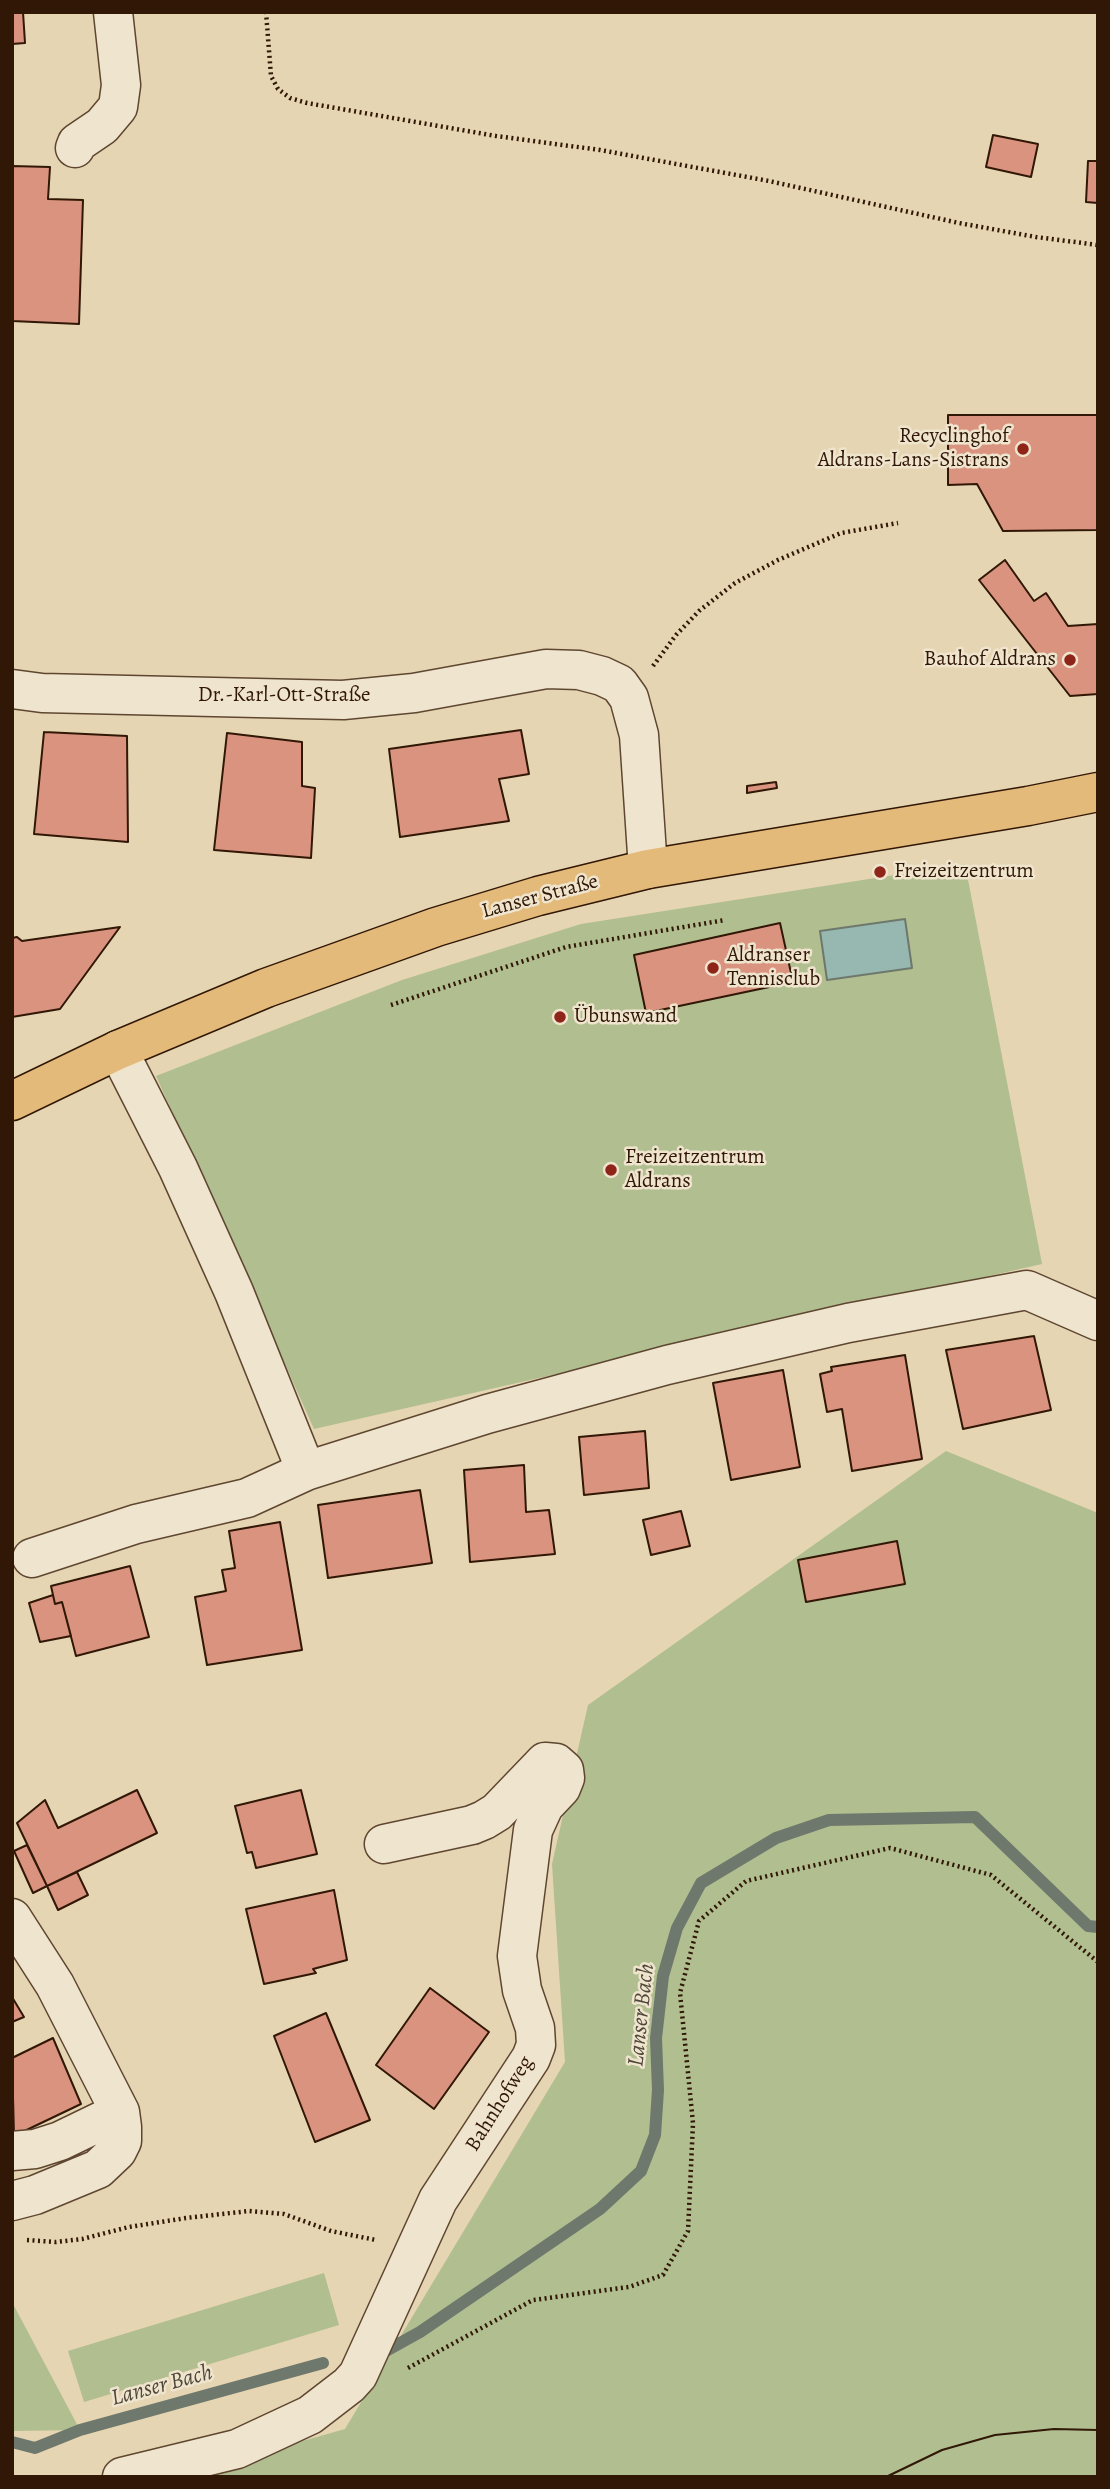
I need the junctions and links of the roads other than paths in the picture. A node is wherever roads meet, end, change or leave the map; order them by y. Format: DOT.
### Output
graph roads {
  1 [pos="113,12"];
  2 [pos="75,148"];
  3 [pos="12,689"];
  4 [pos="1098,792"];
  5 [pos="648,869"];
  6 [pos="118,1049"];
  7 [pos="12,1101"];
  8 [pos="1098,1321"];
  9 [pos="306,1471"];
  10 [pos="32,1558"];
  11 [pos="384,1844"];
  12 [pos="12,1919"];
  13 [pos="120,2112"];
  14 [pos="12,2151"];
  15 [pos="12,2201"];
  16 [pos="122,2477"];
  1 -- 2 [label="street"];
  3 -- 5 [label="street, Dr.-Karl-Ott-Straße"];
  4 -- 5 [label="main road, Lanser Straße"];
  5 -- 6 [label="main road, Lanser Straße"];
  6 -- 7 [label="main road, Lanser Straße"];
  6 -- 9 [label="street"];
  8 -- 9 [label="street"];
  9 -- 10 [label="street"];
  11 -- 16 [label="street, Bahnhofweg"];
  12 -- 13 [label="street"];
  13 -- 14 [label="street"];
  13 -- 15 [label="street"];
}
